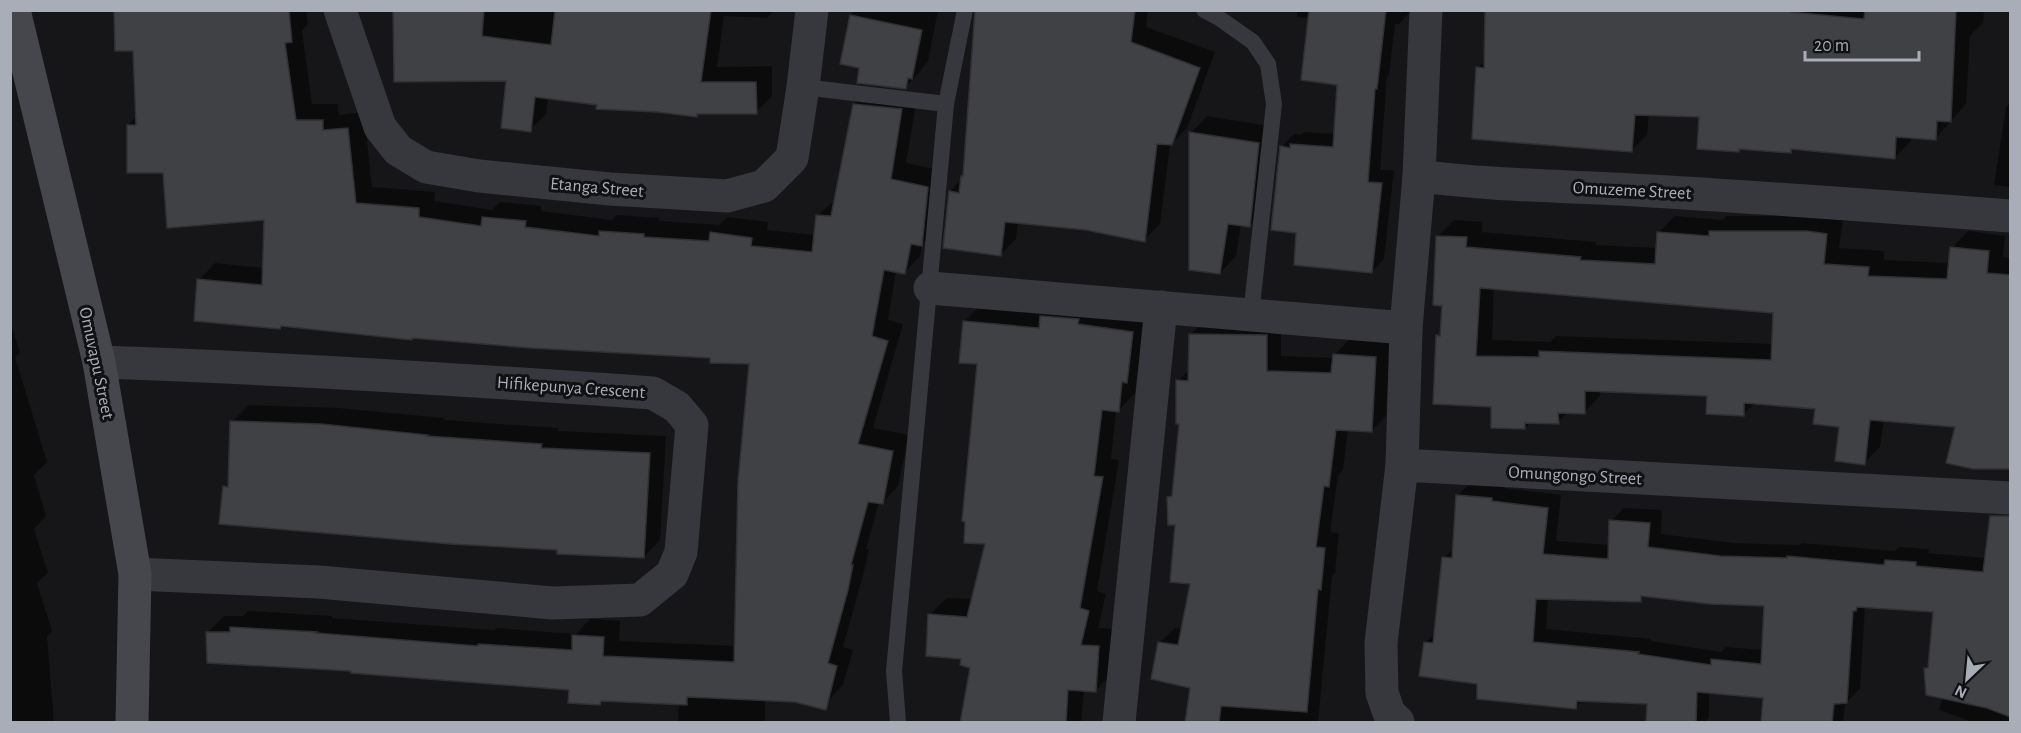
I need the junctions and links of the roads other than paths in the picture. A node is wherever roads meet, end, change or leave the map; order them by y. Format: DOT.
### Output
graph roads {
  1 [pos="14,10"];
  2 [pos="340,10"];
  3 [pos="812,10"];
  4 [pos="965,10"];
  5 [pos="1204,10"];
  6 [pos="1426,10"];
  7 [pos="803,87"];
  8 [pos="946,104"];
  9 [pos="1419,176"];
  10 [pos="2010,216"];
  11 [pos="930,288"];
  12 [pos="1161,307"];
  13 [pos="1251,315"];
  14 [pos="1406,328"];
  15 [pos="99,362"];
  16 [pos="1402,465"];
  17 [pos="2010,498"];
  18 [pos="135,574"];
  19 [pos="132,723"];
  20 [pos="898,723"];
  21 [pos="1119,723"];
  22 [pos="1398,723"];
  1 -- 15 [label="street, Omuvapu Street"];
  2 -- 7 [label="street, Etanga Street"];
  3 -- 7 [label="street, Etanga Street"];
  4 -- 8 [label="lane"];
  5 -- 13 [label="lane"];
  6 -- 9 [label="street"];
  7 -- 8 [label="lane"];
  8 -- 11 [label="lane"];
  9 -- 10 [label="street, Omuzeme Street"];
  9 -- 14 [label="street"];
  11 -- 12 [label="street"];
  11 -- 20 [label="lane"];
  12 -- 13 [label="street"];
  12 -- 21 [label="street"];
  13 -- 14 [label="street"];
  14 -- 16 [label="street"];
  15 -- 18 [label="street, Omuvapu Street"];
  15 -- 18 [label="street, Hifikepunya Crescent"];
  16 -- 17 [label="street, Omungongo Street"];
  16 -- 22 [label="street"];
  18 -- 19 [label="street, Omuvapu Street"];
}
